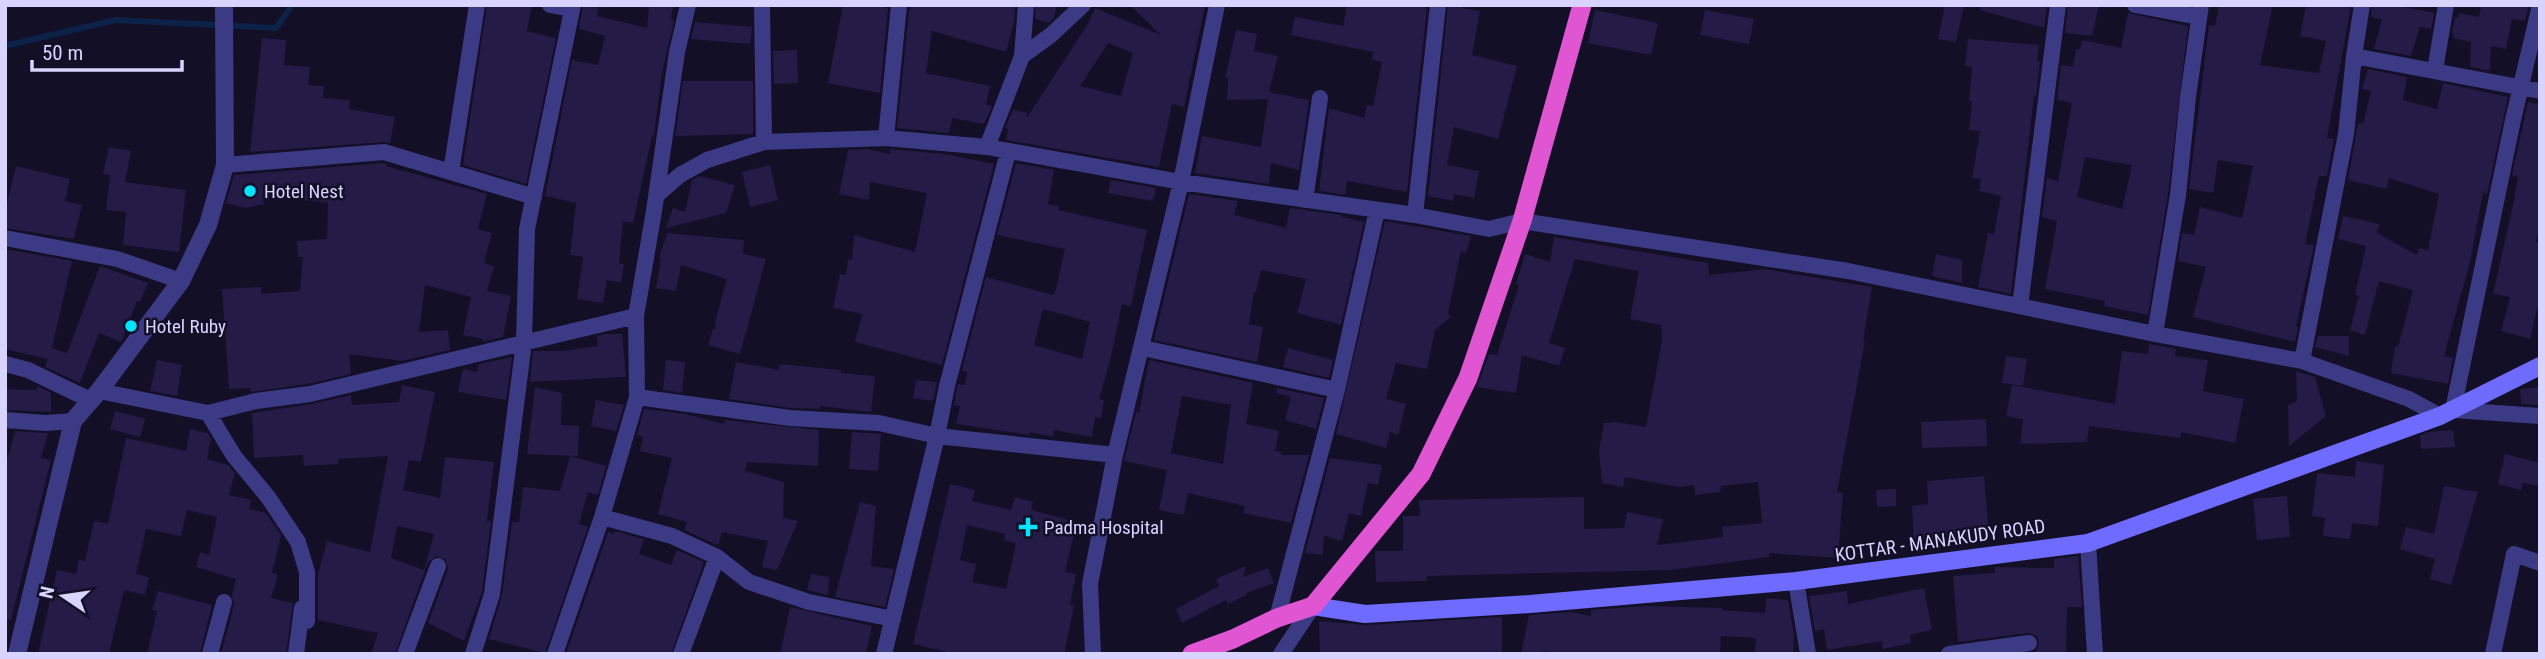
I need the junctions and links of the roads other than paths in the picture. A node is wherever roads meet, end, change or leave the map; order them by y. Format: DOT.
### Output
graph roads {
  1 [pos="477,5"];
  2 [pos="551,5"];
  3 [pos="688,5"];
  4 [pos="762,5"];
  5 [pos="899,5"];
  6 [pos="1026,5"];
  7 [pos="1083,5"];
  8 [pos="1217,5"];
  9 [pos="1438,5"];
  10 [pos="1582,5"];
  11 [pos="2058,5"];
  12 [pos="2135,5"];
  13 [pos="2362,5"];
  14 [pos="2446,5"];
  15 [pos="2540,5"];
  16 [pos="224,7"];
  17 [pos="572,7"];
  18 [pos="2200,11"];
  19 [pos="1022,56"];
  20 [pos="2354,57"];
  21 [pos="2435,70"];
  22 [pos="2521,86"];
  23 [pos="2540,91"];
  24 [pos="1320,98"];
  25 [pos="886,138"];
  26 [pos="764,142"];
  27 [pos="987,147"];
  28 [pos="1008,152"];
  29 [pos="225,165"];
  30 [pos="451,172"];
  31 [pos="1181,182"];
  32 [pos="657,195"];
  33 [pos="534,197"];
  34 [pos="1305,200"];
  35 [pos="1377,210"];
  36 [pos="1415,215"];
  37 [pos="1522,221"];
  38 [pos="5,238"];
  39 [pos="181,281"];
  40 [pos="2020,306"];
  41 [pos="636,316"];
  42 [pos="2155,334"];
  43 [pos="524,342"];
  44 [pos="1143,348"];
  45 [pos="2302,361"];
  46 [pos="5,364"];
  47 [pos="2540,366"];
  48 [pos="1338,390"];
  49 [pos="94,396"];
  50 [pos="637,397"];
  51 [pos="208,413"];
  52 [pos="2447,413"];
  53 [pos="2540,416"];
  54 [pos="5,420"];
  55 [pos="73,421"];
  56 [pos="937,436"];
  57 [pos="1115,455"];
  58 [pos="602,517"];
  59 [pos="2088,543"];
  60 [pos="716,557"];
  61 [pos="2540,563"];
  62 [pos="438,566"];
  63 [pos="307,572"];
  64 [pos="1796,581"];
  65 [pos="224,602"];
  66 [pos="1313,606"];
  67 [pos="1276,618"];
  68 [pos="893,619"];
  69 [pos="307,621"];
  70 [pos="2029,643"];
  71 [pos="18,654"];
  72 [pos="210,654"];
  73 [pos="296,654"];
  74 [pos="405,654"];
  75 [pos="473,654"];
  76 [pos="555,654"];
  77 [pos="681,654"];
  78 [pos="884,654"];
  79 [pos="1093,654"];
  80 [pos="1192,654"];
  81 [pos="1281,654"];
  82 [pos="1808,654"];
  83 [pos="1949,654"];
  84 [pos="2095,654"];
  85 [pos="2493,654"];
  1 -- 30 [label="street"];
  2 -- 17 [label="street"];
  3 -- 32 [label="street"];
  4 -- 26 [label="street"];
  5 -- 25 [label="street"];
  6 -- 19 [label="street"];
  7 -- 19 [label="street"];
  8 -- 31 [label="street"];
  9 -- 36 [label="street"];
  10 -- 37 [label="highway"];
  11 -- 40 [label="street"];
  12 -- 18 [label="street"];
  13 -- 20 [label="street"];
  14 -- 21 [label="street"];
  15 -- 22 [label="street"];
  16 -- 29 [label="street"];
  17 -- 33 [label="street"];
  18 -- 42 [label="street"];
  19 -- 27 [label="street"];
  20 -- 21 [label="street"];
  20 -- 45 [label="street"];
  21 -- 22 [label="street"];
  22 -- 23 [label="street"];
  22 -- 52 [label="street"];
  24 -- 34 [label="street"];
  25 -- 26 [label="street"];
  25 -- 27 [label="street"];
  26 -- 32 [label="street"];
  27 -- 28 [label="street"];
  28 -- 31 [label="street"];
  28 -- 56 [label="street"];
  29 -- 30 [label="street"];
  29 -- 39 [label="street"];
  30 -- 33 [label="street"];
  31 -- 34 [label="street"];
  31 -- 44 [label="street"];
  32 -- 41 [label="street"];
  33 -- 43 [label="street"];
  34 -- 35 [label="street"];
  35 -- 36 [label="street"];
  35 -- 48 [label="street"];
  36 -- 37 [label="street"];
  37 -- 40 [label="street"];
  37 -- 66 [label="highway"];
  38 -- 39 [label="street"];
  39 -- 49 [label="street"];
  40 -- 42 [label="street"];
  41 -- 43 [label="street"];
  41 -- 50 [label="street"];
  42 -- 45 [label="street"];
  43 -- 51 [label="street"];
  43 -- 75 [label="street"];
  44 -- 48 [label="street"];
  44 -- 57 [label="street"];
  45 -- 52 [label="street"];
  46 -- 49 [label="street"];
  47 -- 52 [label="main road, KOTTAR - MANAKUDY ROAD"];
  48 -- 67 [label="street"];
  49 -- 51 [label="street"];
  49 -- 55 [label="street"];
  50 -- 56 [label="street"];
  50 -- 58 [label="street"];
  51 -- 63 [label="street"];
  52 -- 53 [label="street"];
  52 -- 59 [label="main road, KOTTAR - MANAKUDY ROAD"];
  54 -- 55 [label="street"];
  55 -- 71 [label="street"];
  56 -- 57 [label="street"];
  56 -- 68 [label="street"];
  57 -- 79 [label="street"];
  58 -- 60 [label="street"];
  58 -- 76 [label="street"];
  59 -- 64 [label="main road, KOTTAR - MANAKUDY ROAD"];
  59 -- 84 [label="street"];
  60 -- 68 [label="street"];
  60 -- 77 [label="street"];
  61 -- 85 [label="street"];
  62 -- 74 [label="street"];
  63 -- 69 [label="street"];
  63 -- 73 [label="street"];
  64 -- 66 [label="main road, KOTTAR - MANAKUDY ROAD"];
  64 -- 82 [label="street"];
  65 -- 72 [label="street"];
  66 -- 67 [label="highway"];
  66 -- 81 [label="street"];
  67 -- 80 [label="highway"];
  68 -- 78 [label="street"];
  70 -- 83 [label="street"];
}
